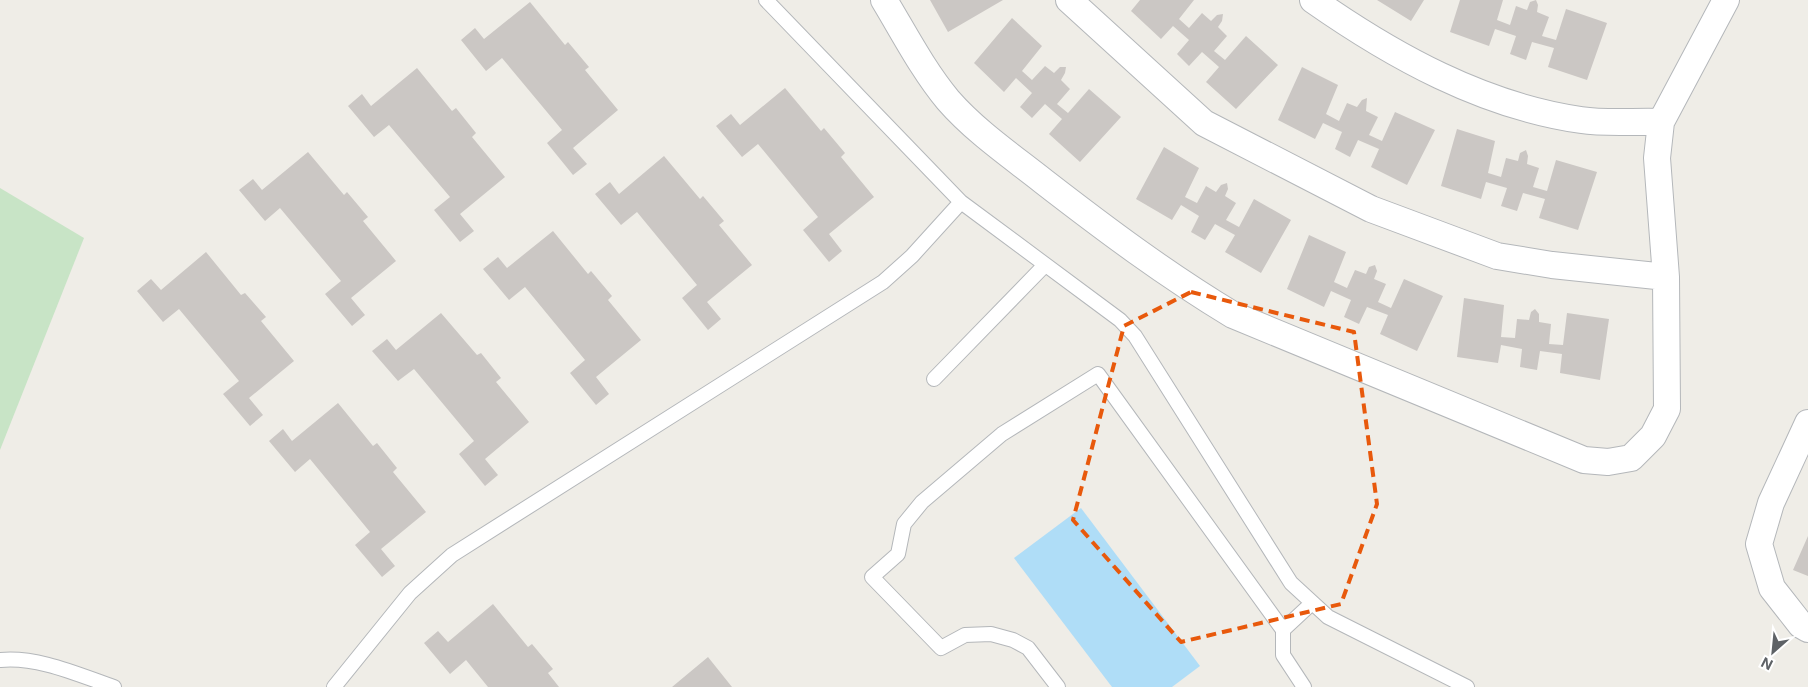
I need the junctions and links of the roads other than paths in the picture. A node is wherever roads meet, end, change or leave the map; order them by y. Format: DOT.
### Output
graph roads {
  1 [pos="766,0"];
  2 [pos="884,0"];
  3 [pos="1069,0"];
  4 [pos="1313,0"];
  5 [pos="1726,0"];
  6 [pos="1661,122"];
  7 [pos="962,202"];
  8 [pos="1044,266"];
  9 [pos="1666,276"];
  10 [pos="934,378"];
  11 [pos="1808,423"];
  12 [pos="1312,603"];
  13 [pos="1808,629"];
  14 [pos="1283,630"];
  15 [pos="0,660"];
  16 [pos="114,687"];
  17 [pos="334,687"];
  18 [pos="1058,687"];
  19 [pos="1304,687"];
  20 [pos="1467,687"];
  1 -- 7 [label="lane"];
  2 -- 9 [label="street"];
  3 -- 9 [label="street"];
  4 -- 6 [label="street"];
  5 -- 6 [label="street"];
  6 -- 9 [label="street"];
  7 -- 8 [label="lane"];
  7 -- 17 [label="lane"];
  8 -- 10 [label="lane"];
  8 -- 12 [label="lane"];
  11 -- 13 [label="street"];
  12 -- 14 [label="lane"];
  12 -- 20 [label="lane"];
  14 -- 18 [label="lane"];
  14 -- 19 [label="lane"];
  15 -- 16 [label="lane"];
}
